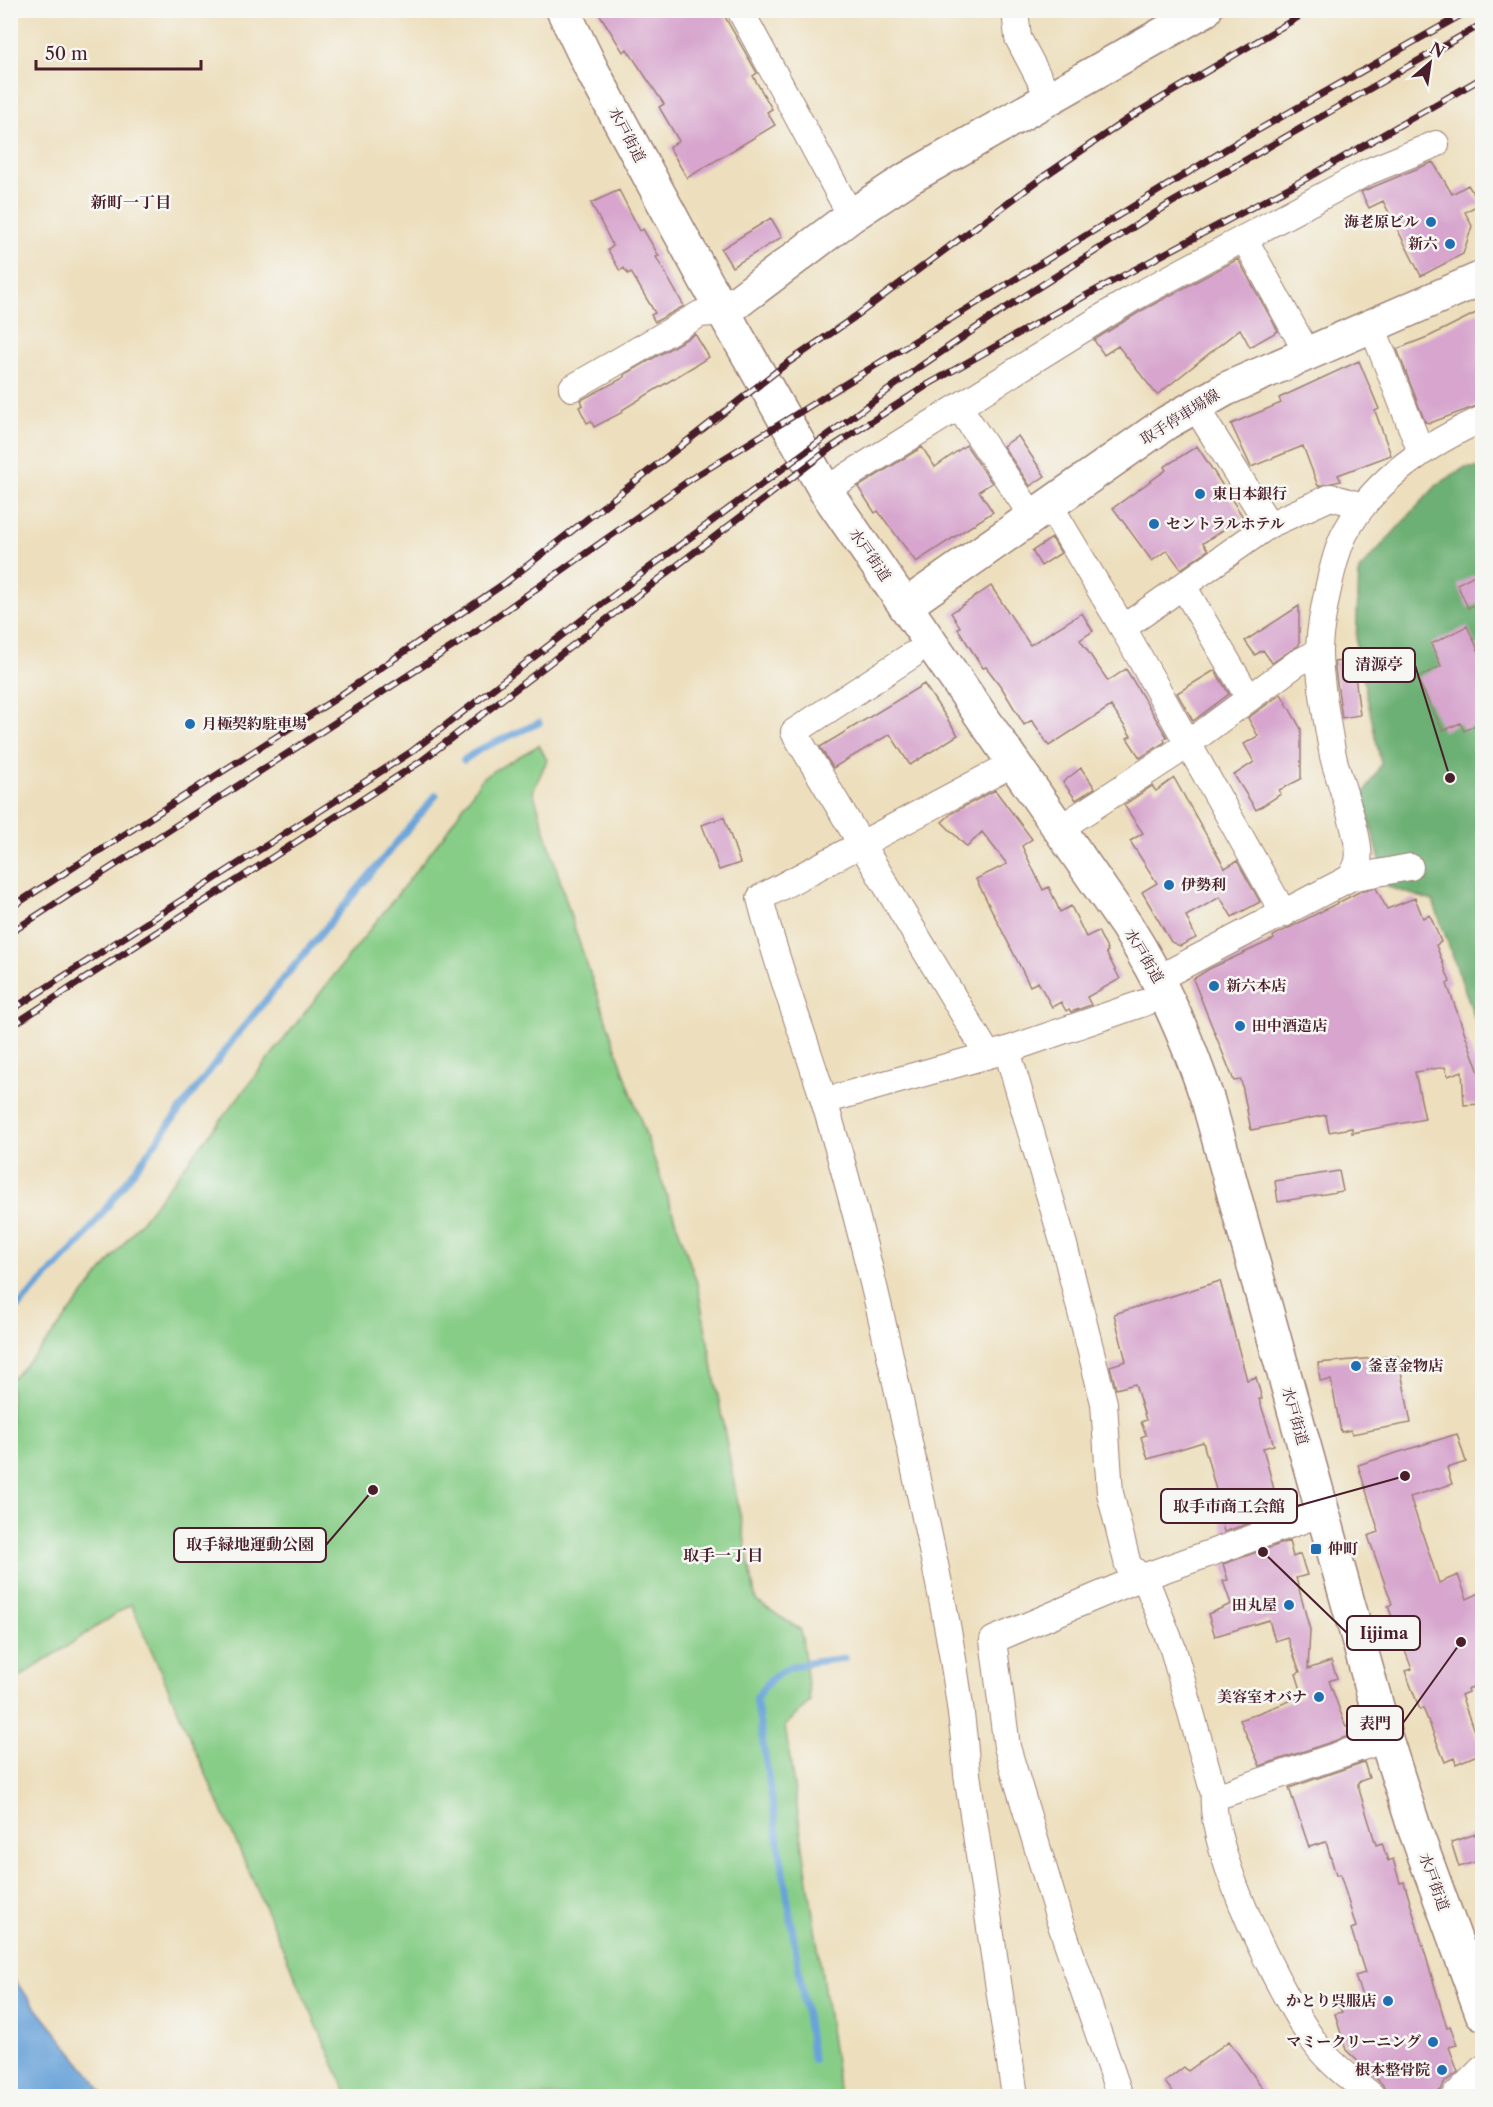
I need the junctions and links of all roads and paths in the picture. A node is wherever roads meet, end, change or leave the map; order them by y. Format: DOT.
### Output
graph roads {
  1 [pos="562,10"];
  2 [pos="740,10"];
  3 [pos="1015,10"];
  4 [pos="1205,10"];
  5 [pos="1050,99"];
  6 [pos="1436,144"];
  7 [pos="851,216"];
  8 [pos="1244,238"];
  9 [pos="1482,278"];
  10 [pos="724,312"];
  11 [pos="1372,326"];
  12 [pos="1307,352"];
  13 [pos="572,388"];
  14 [pos="1195,406"];
  15 [pos="959,407"];
  16 [pos="1482,419"];
  17 [pos="1422,452"];
  18 [pos="825,490"];
  19 [pos="1363,506"];
  20 [pos="1041,512"];
  21 [pos="1269,525"];
  22 [pos="1183,586"];
  23 [pos="905,606"];
  24 [pos="1123,628"];
  25 [pos="1319,652"];
  26 [pos="912,656"];
  27 [pos="1249,698"];
  28 [pos="1187,743"];
  29 [pos="1012,764"];
  30 [pos="1059,830"];
  31 [pos="861,843"];
  32 [pos="1410,867"];
  33 [pos="1350,878"];
  34 [pos="1284,914"];
  35 [pos="1163,987"];
  36 [pos="997,1052"];
  37 [pos="824,1101"];
  38 [pos="1323,1513"];
  39 [pos="1140,1578"];
  40 [pos="964,1731"];
  41 [pos="1386,1739"];
  42 [pos="1007,1747"];
  43 [pos="1214,1794"];
  44 [pos="1482,2013"];
  45 [pos="1482,2069"];
  46 [pos="1015,2097"];
  47 [pos="1120,2097"];
  48 [pos="1372,2097"];
  49 [pos="1455,2097"];
  1 -- 10 [label="main road, 水戸街道"];
  2 -- 7 [label="street"];
  3 -- 5 [label="street"];
  4 -- 5 [label="main road"];
  5 -- 7 [label="main road"];
  6 -- 8 [label="street"];
  7 -- 10 [label="main road"];
  8 -- 12 [label="street"];
  8 -- 15 [label="street"];
  9 -- 11 [label="main road, 取手停車場線"];
  10 -- 13 [label="street"];
  10 -- 18 [label="main road, 水戸街道"];
  11 -- 12 [label="main road, 取手停車場線"];
  11 -- 17 [label="street"];
  12 -- 14 [label="main road, 取手停車場線"];
  14 -- 20 [label="main road, 取手停車場線"];
  14 -- 21 [label="street"];
  15 -- 18 [label="street"];
  15 -- 20 [label="street"];
  16 -- 17 [label="street"];
  17 -- 19 [label="street"];
  18 -- 23 [label="main road, 水戸街道"];
  19 -- 21 [label="street"];
  19 -- 25 [label="street"];
  20 -- 23 [label="main road, 取手停車場線"];
  20 -- 24 [label="street"];
  21 -- 22 [label="street"];
  22 -- 24 [label="street"];
  22 -- 27 [label="street"];
  23 -- 29 [label="main road, 水戸街道"];
  24 -- 28 [label="street"];
  25 -- 27 [label="street"];
  25 -- 33 [label="street"];
  26 -- 31 [label="street"];
  27 -- 28 [label="street"];
  28 -- 30 [label="street"];
  28 -- 34 [label="street"];
  29 -- 30 [label="main road, 水戸街道"];
  29 -- 31 [label="street"];
  30 -- 35 [label="main road, 水戸街道"];
  31 -- 36 [label="street"];
  31 -- 37 [label="street"];
  32 -- 33 [label="street"];
  33 -- 34 [label="street"];
  34 -- 35 [label="street"];
  35 -- 36 [label="street"];
  35 -- 38 [label="main road, 水戸街道"];
  36 -- 37 [label="street"];
  36 -- 39 [label="street"];
  37 -- 40 [label="street"];
  38 -- 39 [label="street"];
  38 -- 41 [label="main road, 水戸街道"];
  39 -- 42 [label="street"];
  39 -- 43 [label="street"];
  40 -- 42 [label="street"];
  40 -- 46 [label="street"];
  41 -- 43 [label="street"];
  41 -- 44 [label="main road, 水戸街道"];
  42 -- 47 [label="street"];
  43 -- 48 [label="street"];
  45 -- 49 [label="street"];
}
